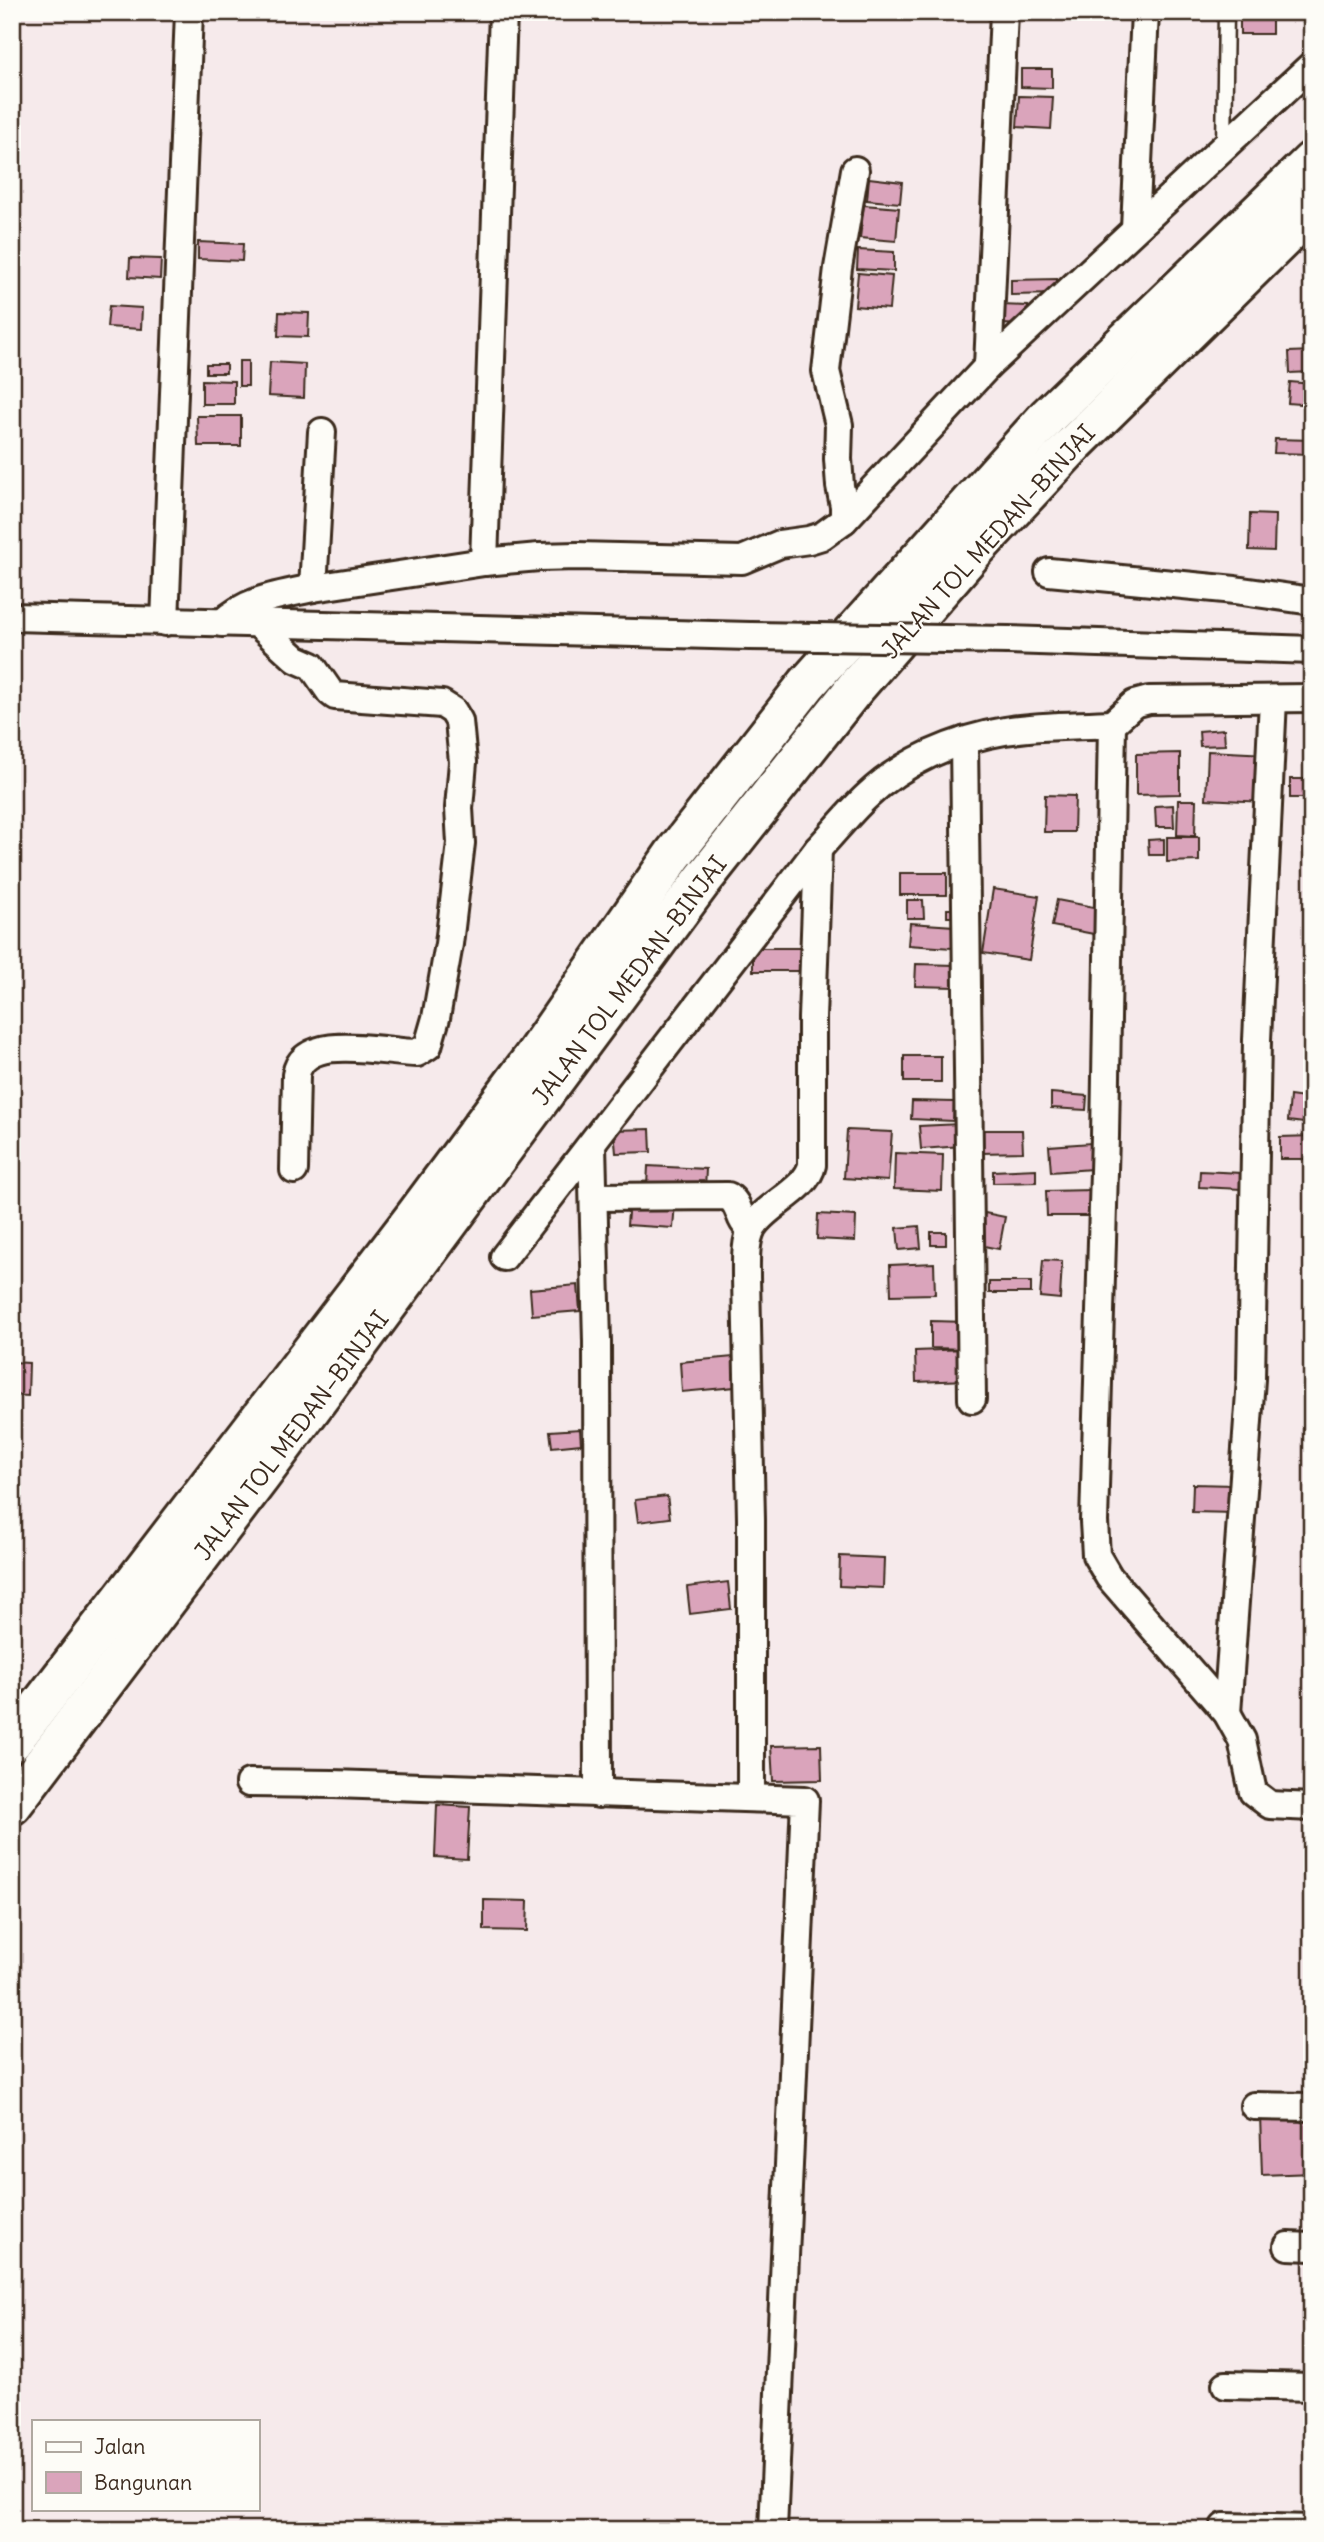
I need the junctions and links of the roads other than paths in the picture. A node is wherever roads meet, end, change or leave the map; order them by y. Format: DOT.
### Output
graph roads {
  1 [pos="189,12"];
  2 [pos="503,12"];
  3 [pos="1004,12"];
  4 [pos="1145,12"];
  5 [pos="1226,12"];
  6 [pos="1312,65"];
  7 [pos="1224,147"];
  8 [pos="1312,161"];
  9 [pos="855,170"];
  10 [pos="1312,210"];
  11 [pos="1135,228"];
  12 [pos="988,366"];
  13 [pos="322,432"];
  14 [pos="844,520"];
  15 [pos="484,562"];
  16 [pos="1049,572"];
  17 [pos="313,588"];
  18 [pos="1312,601"];
  19 [pos="12,619"];
  20 [pos="164,622"];
  21 [pos="222,623"];
  22 [pos="258,624"];
  23 [pos="1312,650"];
  24 [pos="1312,698"];
  25 [pos="1273,699"];
  26 [pos="1112,724"];
  27 [pos="964,741"];
  28 [pos="818,849"];
  29 [pos="592,1144"];
  30 [pos="294,1170"];
  31 [pos="594,1197"];
  32 [pos="751,1230"];
  33 [pos="504,1257"];
  34 [pos="972,1399"];
  35 [pos="1227,1713"];
  36 [pos="12,1742"];
  37 [pos="249,1783"];
  38 [pos="598,1794"];
  39 [pos="751,1797"];
  40 [pos="12,1805"];
  41 [pos="1312,1807"];
  42 [pos="1254,2106"];
  43 [pos="1312,2107"];
  44 [pos="1226,2385"];
  45 [pos="1312,2387"];
  46 [pos="1224,2527"];
  47 [pos="1312,2529"];
  48 [pos="773,2530"];
  1 -- 20 [label="street"];
  2 -- 15 [label="street"];
  3 -- 12 [label="street"];
  4 -- 11 [label="street"];
  5 -- 7 [label="lane"];
  6 -- 7 [label="street"];
  7 -- 11 [label="street"];
  8 -- 36 [label="highway, JALAN TOL MEDAN–BINJAI"];
  9 -- 14 [label="street"];
  10 -- 40 [label="highway, JALAN TOL MEDAN–BINJAI"];
  11 -- 12 [label="street"];
  12 -- 14 [label="street"];
  13 -- 17 [label="street"];
  14 -- 15 [label="street"];
  15 -- 17 [label="street"];
  16 -- 18 [label="street"];
  17 -- 21 [label="street"];
  19 -- 20 [label="street"];
  20 -- 21 [label="street"];
  21 -- 22 [label="street"];
  22 -- 23 [label="street, bridge"];
  22 -- 30 [label="street"];
  24 -- 25 [label="street"];
  25 -- 26 [label="street"];
  25 -- 35 [label="street"];
  26 -- 27 [label="street"];
  26 -- 35 [label="street"];
  27 -- 28 [label="street"];
  27 -- 34 [label="street"];
  28 -- 29 [label="street"];
  28 -- 32 [label="street"];
  29 -- 31 [label="street"];
  29 -- 33 [label="street"];
  31 -- 32 [label="street"];
  31 -- 38 [label="street"];
  32 -- 39 [label="street"];
  35 -- 41 [label="street"];
  37 -- 38 [label="street"];
  38 -- 39 [label="street"];
  39 -- 48 [label="street"];
  42 -- 43 [label="street"];
  44 -- 45 [label="street"];
  46 -- 47 [label="street"];
}
